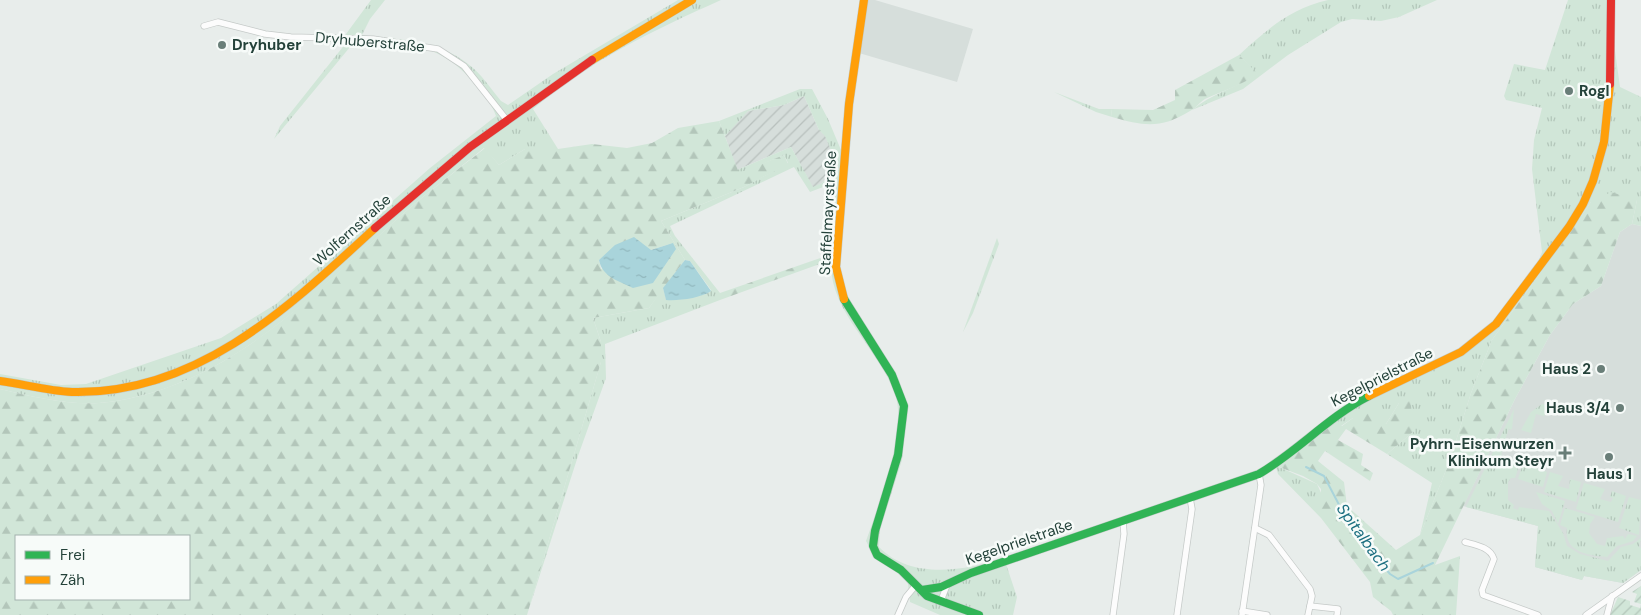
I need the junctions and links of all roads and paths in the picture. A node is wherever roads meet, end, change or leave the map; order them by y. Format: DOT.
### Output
graph roads {
  1 [pos="692,0"];
  2 [pos="864,0"];
  3 [pos="1611,0"];
  4 [pos="204,26"];
  5 [pos="506,119"];
  6 [pos="0,381"];
  7 [pos="1259,474"];
  8 [pos="1190,498"];
  9 [pos="1122,521"];
  10 [pos="1255,528"];
  11 [pos="1465,542"];
  12 [pos="1641,576"];
  13 [pos="947,585"];
  14 [pos="919,588"];
  15 [pos="1612,596"];
  16 [pos="948,604"];
  17 [pos="1310,606"];
  18 [pos="1242,613"];
  19 [pos="898,615"];
  20 [pos="979,615"];
  21 [pos="1113,615"];
  22 [pos="1177,615"];
  23 [pos="1267,615"];
  24 [pos="1308,615"];
  25 [pos="1337,615"];
  26 [pos="1538,615"];
  27 [pos="1586,615"];
  28 [pos="1607,615"];
  1 -- 5 [label="street, Wolfernstraße"];
  2 -- 14 [label="street, Staffelmayrstraße"];
  3 -- 7 [label="street, Kegelprielstraße"];
  4 -- 5 [label="street, Dryhuberstraße"];
  5 -- 6 [label="street, Wolfernstraße"];
  7 -- 8 [label="street, Kegelprielstraße"];
  7 -- 10 [label="street"];
  8 -- 9 [label="street, Kegelprielstraße"];
  8 -- 22 [label="street"];
  9 -- 13 [label="street, Kegelprielstraße"];
  9 -- 21 [label="street"];
  10 -- 17 [label="street"];
  10 -- 18 [label="street"];
  11 -- 26 [label="street"];
  12 -- 15 [label="street"];
  13 -- 14 [label="street, Kegelprielstraße"];
  13 -- 16 [label="street"];
  14 -- 16 [label="street, Staffelmayrstraße"];
  14 -- 19 [label="street"];
  15 -- 27 [label="street"];
  15 -- 28 [label="street"];
  16 -- 20 [label="street, Staffelmayrstraße"];
  17 -- 24 [label="street"];
  17 -- 25 [label="street"];
  18 -- 23 [label="street"];
}
